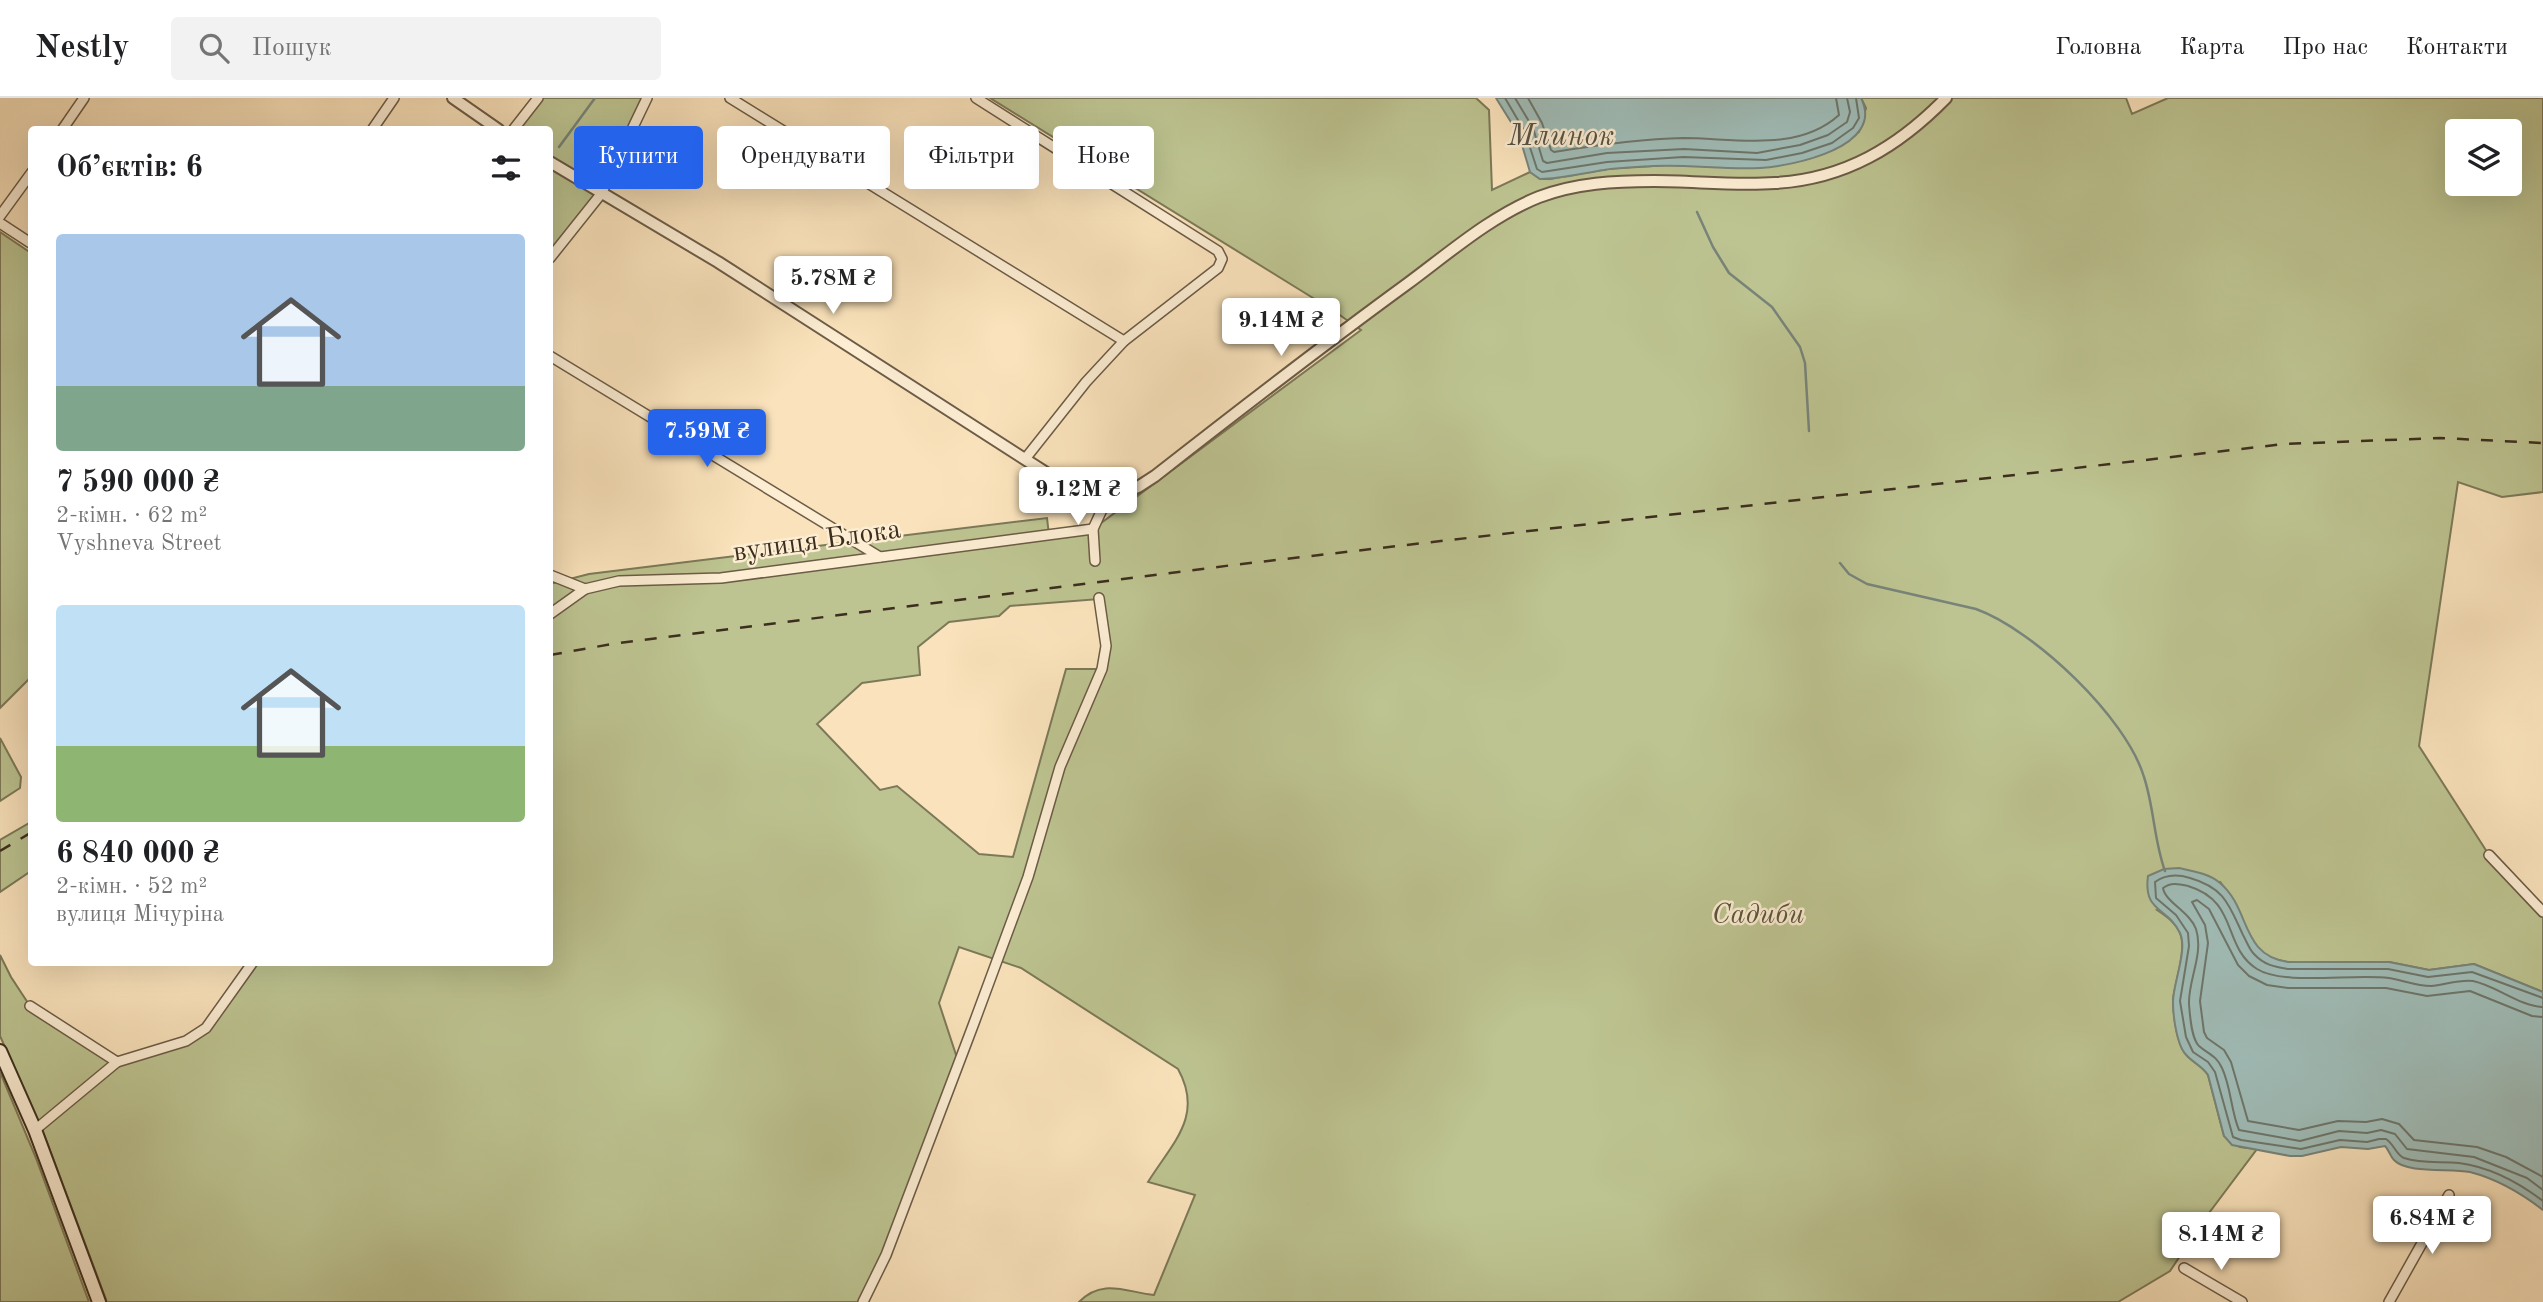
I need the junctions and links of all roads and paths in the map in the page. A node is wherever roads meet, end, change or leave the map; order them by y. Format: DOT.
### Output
graph roads {
  1 [pos="84,98"];
  2 [pos="394,98"];
  3 [pos="453,98"];
  4 [pos="538,98"];
  5 [pos="647,98"];
  6 [pos="730,98"];
  7 [pos="976,98"];
  8 [pos="1946,98"];
  9 [pos="65,126"];
  10 [pos="375,126"];
  11 [pos="493,126"];
  12 [pos="516,126"];
  13 [pos="553,164"];
  14 [pos="28,178"];
  15 [pos="601,194"];
  16 [pos="0,216"];
  17 [pos="0,223"];
  18 [pos="28,241"];
  19 [pos="553,254"];
  20 [pos="1124,341"];
  21 [pos="553,358"];
  22 [pos="1025,459"];
  23 [pos="1106,501"];
  24 [pos="1093,529"];
  25 [pos="880,557"];
  26 [pos="1095,561"];
  27 [pos="553,576"];
  28 [pos="585,589"];
  29 [pos="1099,598"];
  30 [pos="553,612"];
  31 [pos="2489,855"];
  32 [pos="2543,912"];
  33 [pos="250,966"];
  34 [pos="30,1006"];
  35 [pos="0,1051"];
  36 [pos="117,1062"];
  37 [pos="35,1130"];
  38 [pos="2449,1195"];
  39 [pos="2184,1268"];
  40 [pos="99,1302"];
  41 [pos="863,1302"];
  42 [pos="2242,1302"];
  43 [pos="2389,1302"];
  1 -- 9 [label="street"];
  2 -- 10 [label="street"];
  3 -- 11 [label="street"];
  4 -- 12 [label="street"];
  5 -- 15 [label="street"];
  6 -- 20 [label="street"];
  7 -- 20 [label="street"];
  8 -- 23 [label="street"];
  13 -- 15 [label="street"];
  14 -- 16 [label="street"];
  15 -- 19 [label="street"];
  15 -- 22 [label="street"];
  17 -- 18 [label="street"];
  20 -- 22 [label="street"];
  21 -- 25 [label="street"];
  22 -- 23 [label="street"];
  23 -- 24 [label="street"];
  24 -- 25 [label="street, вулиця Блока"];
  24 -- 26 [label="street"];
  25 -- 28 [label="street, вулиця Блока"];
  27 -- 28 [label="street"];
  28 -- 30 [label="street"];
  29 -- 41 [label="street"];
  31 -- 32 [label="street"];
  33 -- 36 [label="street"];
  34 -- 36 [label="street"];
  35 -- 37 [label="main road"];
  36 -- 37 [label="street"];
  37 -- 40 [label="main road"];
  38 -- 43 [label="street"];
  39 -- 42 [label="street"];
}
